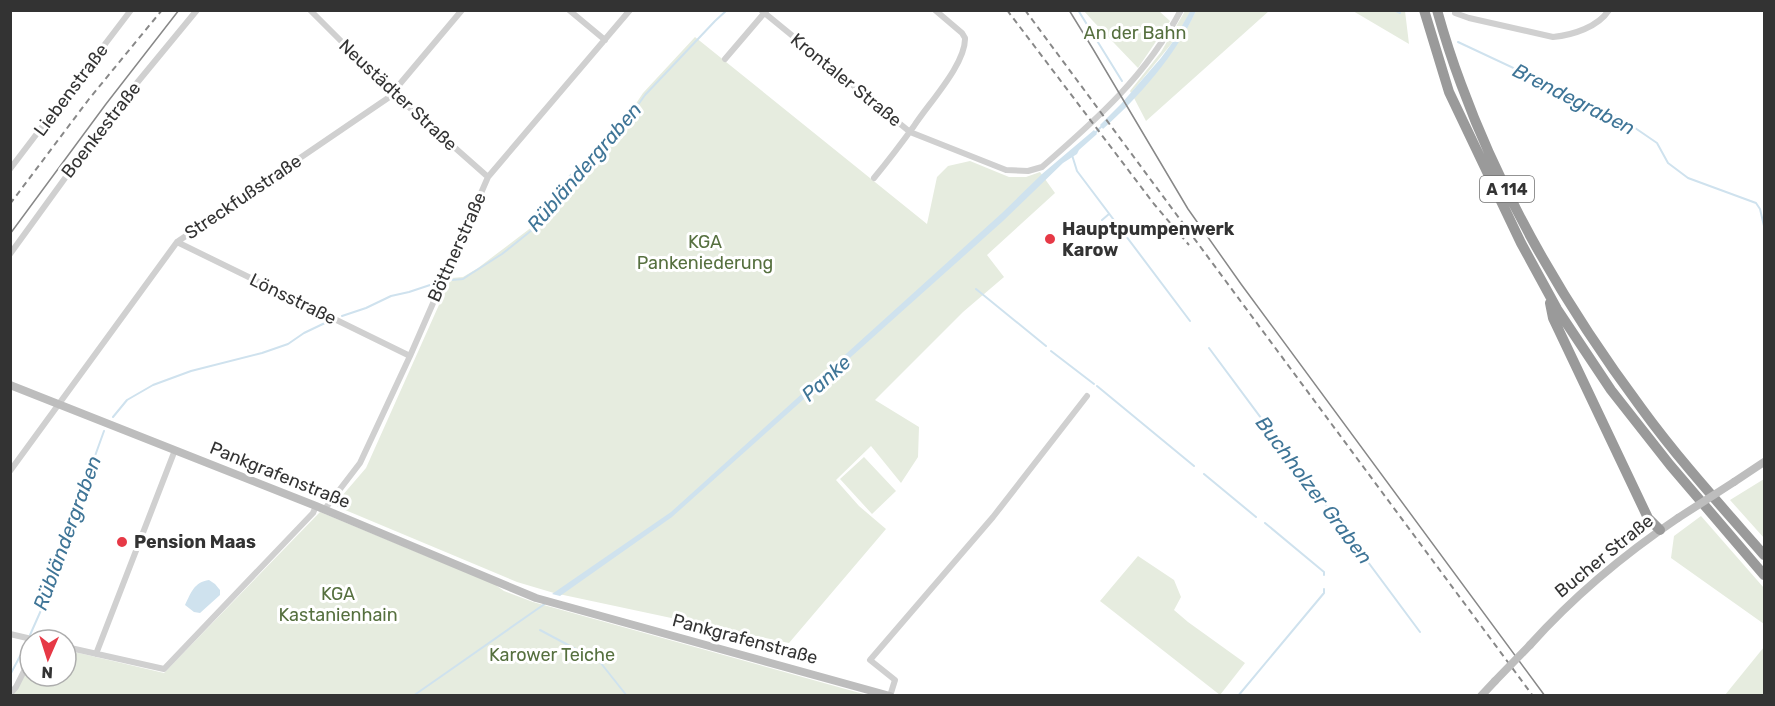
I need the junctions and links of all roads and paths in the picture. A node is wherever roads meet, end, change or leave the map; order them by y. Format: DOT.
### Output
graph roads {
  1 [pos="131,10"];
  2 [pos="197,10"];
  3 [pos="310,10"];
  4 [pos="462,10"];
  5 [pos="569,10"];
  6 [pos="630,10"];
  7 [pos="935,10"];
  8 [pos="1181,10"];
  9 [pos="1424,10"];
  10 [pos="1437,10"];
  11 [pos="1609,10"];
  12 [pos="764,11"];
  13 [pos="1455,13"];
  14 [pos="605,40"];
  15 [pos="725,59"];
  16 [pos="393,93"];
  17 [pos="910,132"];
  18 [pos="10,169"];
  19 [pos="488,177"];
  20 [pos="874,178"];
  21 [pos="177,242"];
  22 [pos="10,254"];
  23 [pos="1547,291"];
  24 [pos="410,356"];
  25 [pos="10,384"];
  26 [pos="1087,396"];
  27 [pos="59,404"];
  28 [pos="175,450"];
  29 [pos="1764,462"];
  30 [pos="10,471"];
  31 [pos="320,508"];
  32 [pos="1727,512"];
  33 [pos="1660,530"];
  34 [pos="1764,544"];
  35 [pos="1764,555"];
  36 [pos="1764,574"];
  37 [pos="78,650"];
  38 [pos="96,654"];
  39 [pos="890,696"];
  40 [pos="1481,696"];
  1 -- 18 [label="street, Liebenstraße"];
  2 -- 22 [label="street, Boenkestraße"];
  3 -- 16 [label="street, Neustädter Straße"];
  4 -- 16 [label="street, Streckfußstraße"];
  5 -- 14 [label="street"];
  6 -- 14 [label="street, Böttnerstraße"];
  7 -- 17 [label="street"];
  8 -- 17 [label="street, Krontaler Straße"];
  9 -- 23 [label="highway, A 114"];
  10 -- 32 [label="highway, A 114"];
  11 -- 13 [label="street"];
  12 -- 15 [label="street"];
  12 -- 17 [label="street, Krontaler Straße"];
  14 -- 19 [label="street, Böttnerstraße"];
  16 -- 19 [label="street, Neustädter Straße"];
  16 -- 21 [label="street, Streckfußstraße"];
  17 -- 20 [label="street"];
  19 -- 24 [label="street, Böttnerstraße"];
  21 -- 24 [label="street, Lönsstraße"];
  21 -- 27 [label="street, Streckfußstraße"];
  23 -- 33 [label="highway"];
  23 -- 36 [label="highway, A 114"];
  24 -- 31 [label="street, Böttnerstraße"];
  25 -- 27 [label="main road, Pankgrafenstraße"];
  26 -- 39 [label="street"];
  27 -- 28 [label="main road, Pankgrafenstraße"];
  27 -- 30 [label="street, Streckfußstraße"];
  28 -- 31 [label="main road, Pankgrafenstraße"];
  28 -- 38 [label="street"];
  29 -- 33 [label="main road, Bucher Straße, bridge"];
  31 -- 38 [label="street, Böttnerstraße"];
  31 -- 39 [label="main road, Pankgrafenstraße"];
  32 -- 34 [label="highway"];
  32 -- 35 [label="highway, A 114"];
  33 -- 40 [label="main road, Bucher Straße, bridge"];
  37 -- 38 [label="street"];
}
